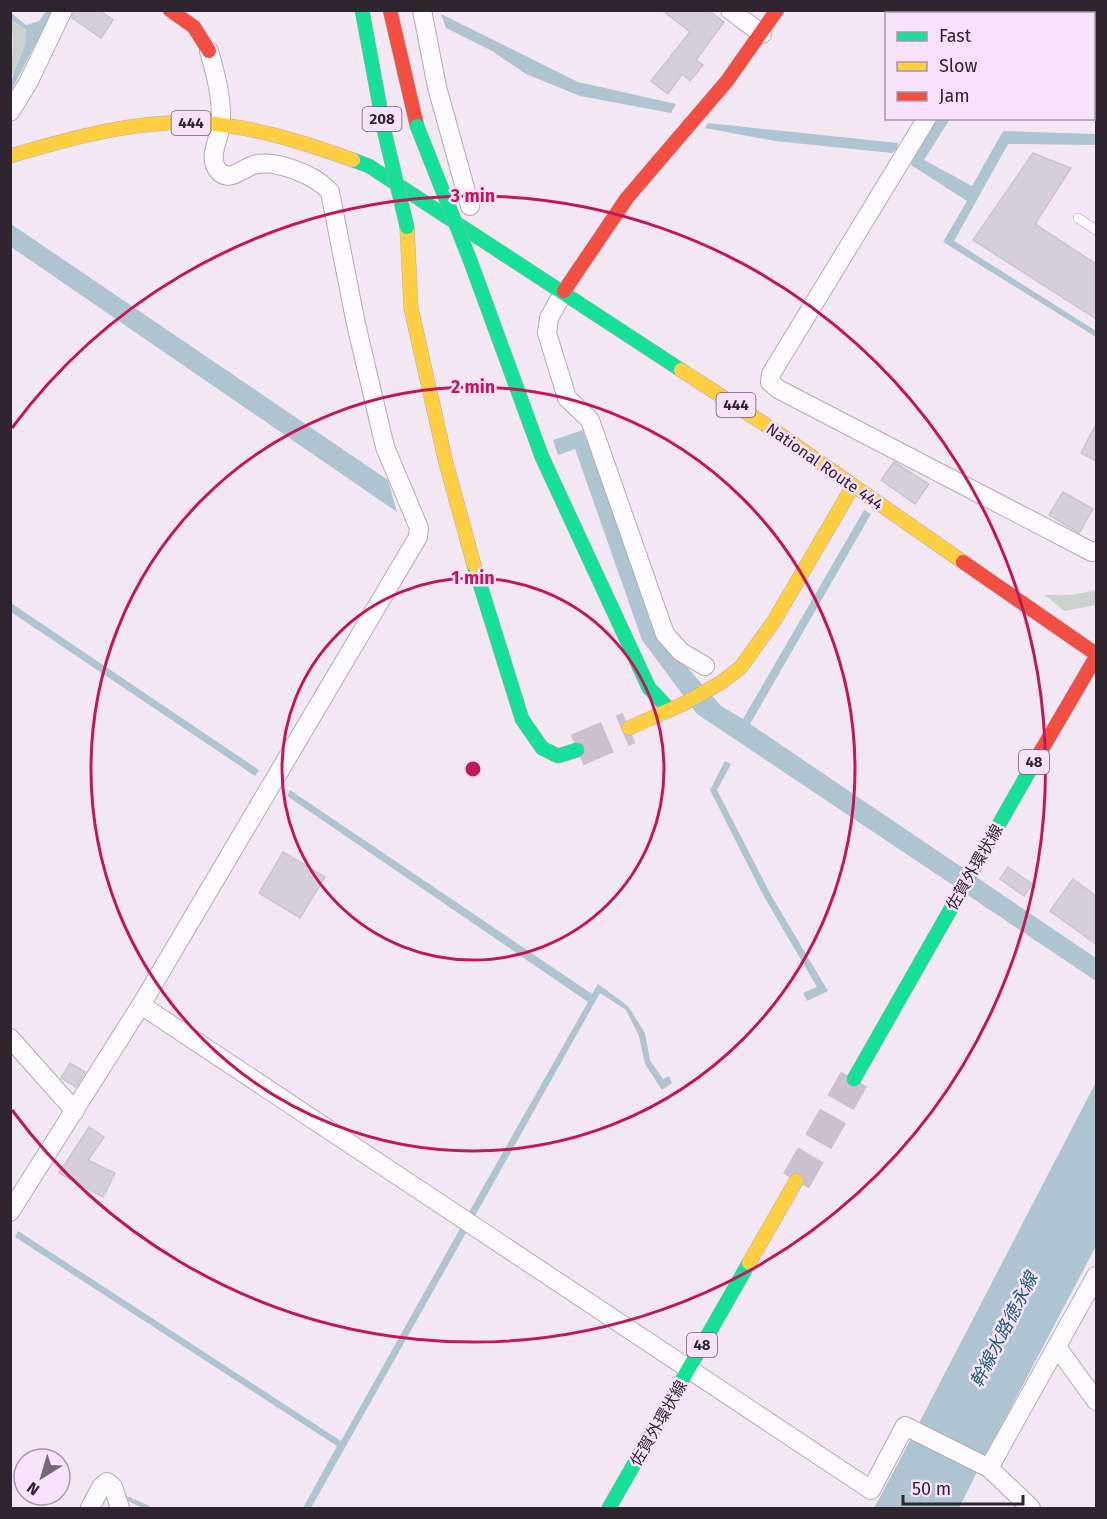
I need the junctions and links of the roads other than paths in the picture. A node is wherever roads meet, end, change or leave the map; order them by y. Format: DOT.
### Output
graph roads {
  1 [pos="63,10"];
  2 [pos="170,10"];
  3 [pos="363,10"];
  4 [pos="390,10"];
  5 [pos="422,10"];
  6 [pos="730,10"];
  7 [pos="777,10"];
  8 [pos="762,34"];
  9 [pos="209,51"];
  10 [pos="10,112"];
  11 [pos="926,120"];
  12 [pos="221,126"];
  13 [pos="10,156"];
  14 [pos="470,206"];
  15 [pos="1078,218"];
  16 [pos="1096,230"];
  17 [pos="564,291"];
  18 [pos="853,486"];
  19 [pos="1096,551"];
  20 [pos="1096,656"];
  21 [pos="705,666"];
  22 [pos="670,710"];
  23 [pos="629,728"];
  24 [pos="577,750"];
  25 [pos="141,1005"];
  26 [pos="10,1038"];
  27 [pos="854,1079"];
  28 [pos="75,1111"];
  29 [pos="795,1181"];
  30 [pos="10,1212"];
  31 [pos="1096,1276"];
  32 [pos="1057,1347"];
  33 [pos="689,1369"];
  34 [pos="1096,1401"];
  35 [pos="989,1468"];
  36 [pos="90,1509"];
  37 [pos="120,1509"];
  38 [pos="609,1509"];
  39 [pos="1031,1509"];
  1 -- 10 [label="street"];
  2 -- 9 [label="main road"];
  3 -- 24 [label="main road, 208, bridge"];
  4 -- 22 [label="main road, 208, bridge"];
  5 -- 14 [label="street"];
  6 -- 8 [label="street"];
  7 -- 8 [label="main road"];
  8 -- 17 [label="main road"];
  9 -- 12 [label="street"];
  11 -- 19 [label="street"];
  12 -- 13 [label="main road, 444"];
  12 -- 17 [label="main road, National Route 444 / 444"];
  12 -- 25 [label="street"];
  15 -- 16 [label="lane"];
  17 -- 18 [label="main road, National Route 444 / 444"];
  17 -- 21 [label="street"];
  18 -- 20 [label="main road, National Route 444 / 444"];
  18 -- 22 [label="main road"];
  20 -- 27 [label="main road, 佐賀外環状線 / 48"];
  22 -- 23 [label="main road"];
  25 -- 28 [label="street"];
  25 -- 33 [label="street"];
  26 -- 28 [label="street"];
  28 -- 30 [label="street"];
  29 -- 33 [label="main road, 佐賀外環状線 / 48"];
  31 -- 32 [label="street"];
  32 -- 34 [label="street"];
  32 -- 35 [label="street"];
  33 -- 35 [label="street"];
  33 -- 38 [label="main road, 佐賀外環状線 / 48"];
  35 -- 39 [label="street"];
  36 -- 37 [label="street"];
}
